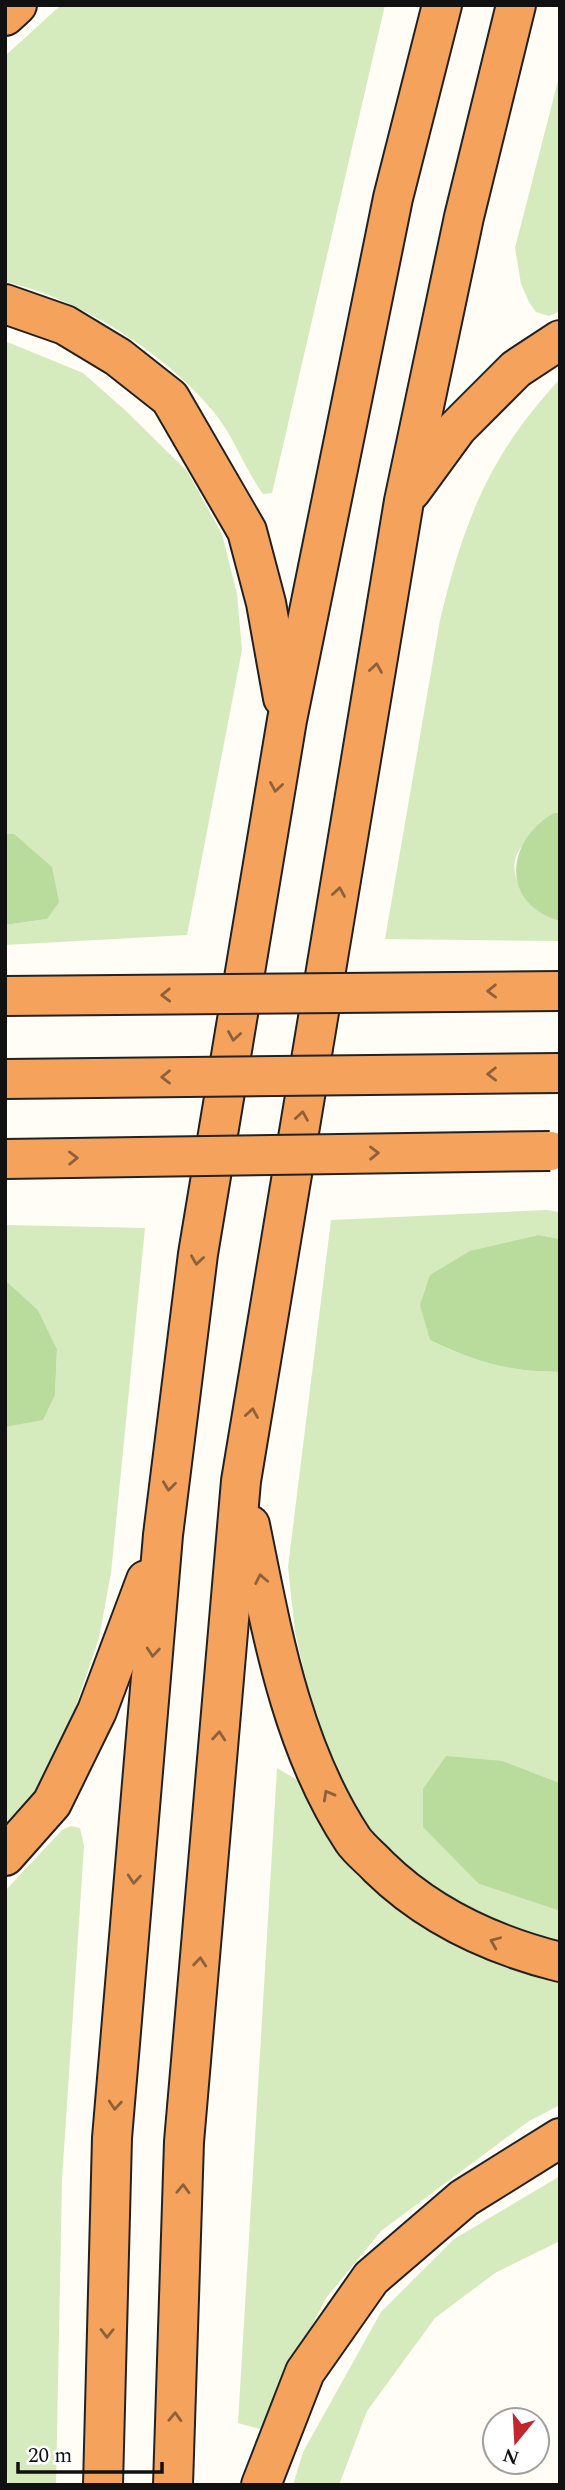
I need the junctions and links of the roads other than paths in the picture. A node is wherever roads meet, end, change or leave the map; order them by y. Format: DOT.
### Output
graph roads {
  1 [pos="17,5"];
  2 [pos="442,5"];
  3 [pos="516,5"];
  4 [pos="5,16"];
  5 [pos="5,304"];
  6 [pos="560,340"];
  7 [pos="404,501"];
  8 [pos="287,720"];
  9 [pos="560,991"];
  10 [pos="5,996"];
  11 [pos="560,1073"];
  12 [pos="5,1079"];
  13 [pos="555,1151"];
  14 [pos="5,1159"];
  15 [pos="241,1481"];
  16 [pos="163,1535"];
  17 [pos="5,1856"];
  18 [pos="560,1962"];
  19 [pos="560,2138"];
  20 [pos="103,2485"];
  21 [pos="173,2485"];
  22 [pos="261,2485"];
  1 -- 4 [label="highway"];
  2 -- 8 [label="highway"];
  3 -- 7 [label="highway"];
  5 -- 8 [label="highway"];
  6 -- 7 [label="highway"];
  15 -- 7 [label="highway, one-way"];
  8 -- 16 [label="highway, one-way"];
  9 -- 10 [label="highway, one-way, bridge"];
  11 -- 12 [label="highway, one-way, bridge"];
  14 -- 13 [label="highway, one-way, bridge"];
  18 -- 15 [label="highway, one-way"];
  21 -- 15 [label="highway, one-way"];
  16 -- 17 [label="highway"];
  16 -- 20 [label="highway, one-way"];
  19 -- 22 [label="highway"];
}
